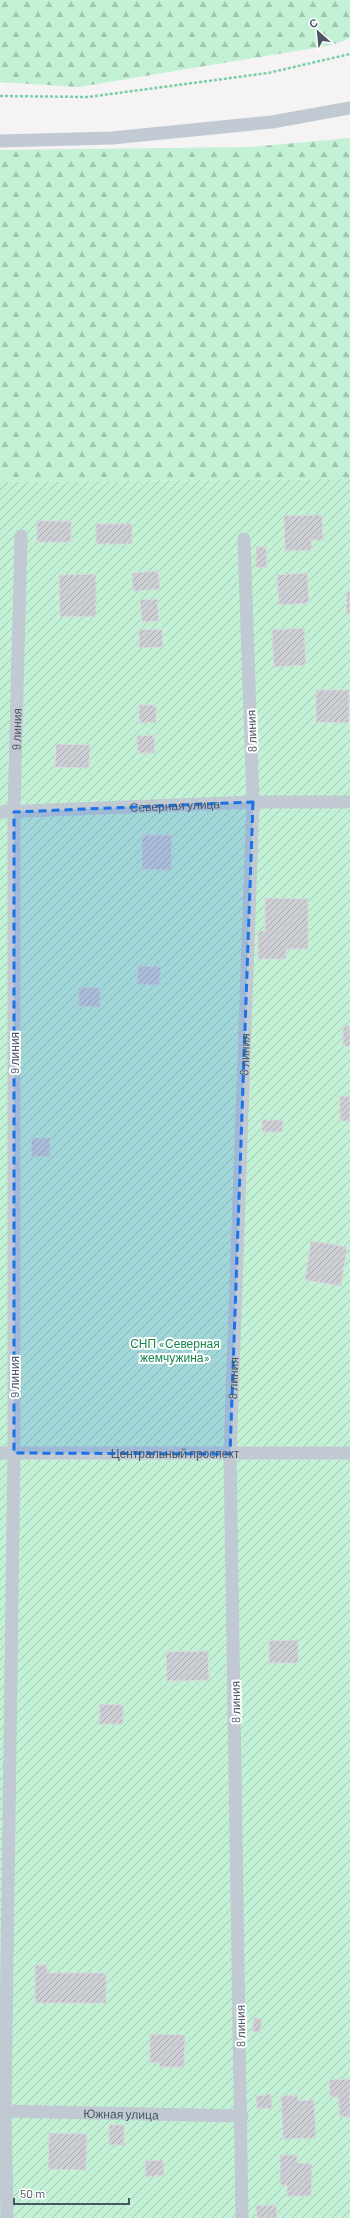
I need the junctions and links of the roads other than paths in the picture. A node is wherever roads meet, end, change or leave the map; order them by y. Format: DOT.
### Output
graph roads {
  1 [pos="350,108"];
  2 [pos="0,141"];
  3 [pos="21,536"];
  4 [pos="244,539"];
  5 [pos="253,802"];
  6 [pos="350,802"];
  7 [pos="0,812"];
  8 [pos="14,812"];
  9 [pos="0,1453"];
  10 [pos="14,1453"];
  11 [pos="350,1453"];
  12 [pos="230,1454"];
  13 [pos="3,2111"];
  14 [pos="242,2116"];
  15 [pos="7,2218"];
  16 [pos="242,2218"];
  1 -- 2 [label="street"];
  3 -- 8 [label="street, 9 линия"];
  4 -- 5 [label="street, 8 линия"];
  5 -- 6 [label="street, Северная улица"];
  5 -- 8 [label="street, Северная улица"];
  5 -- 12 [label="street, 8 линия"];
  7 -- 8 [label="street, Северная улица"];
  8 -- 10 [label="street, 9 линия"];
  9 -- 10 [label="street, Центральный проспект"];
  10 -- 12 [label="street, Центральный проспект"];
  10 -- 13 [label="street, 9 линия"];
  11 -- 12 [label="street, Центральный проспект"];
  12 -- 14 [label="street, 8 линия"];
  13 -- 14 [label="street, Южная улица"];
  13 -- 15 [label="street, 9 линия"];
  14 -- 16 [label="street, 8 линия"];
}
